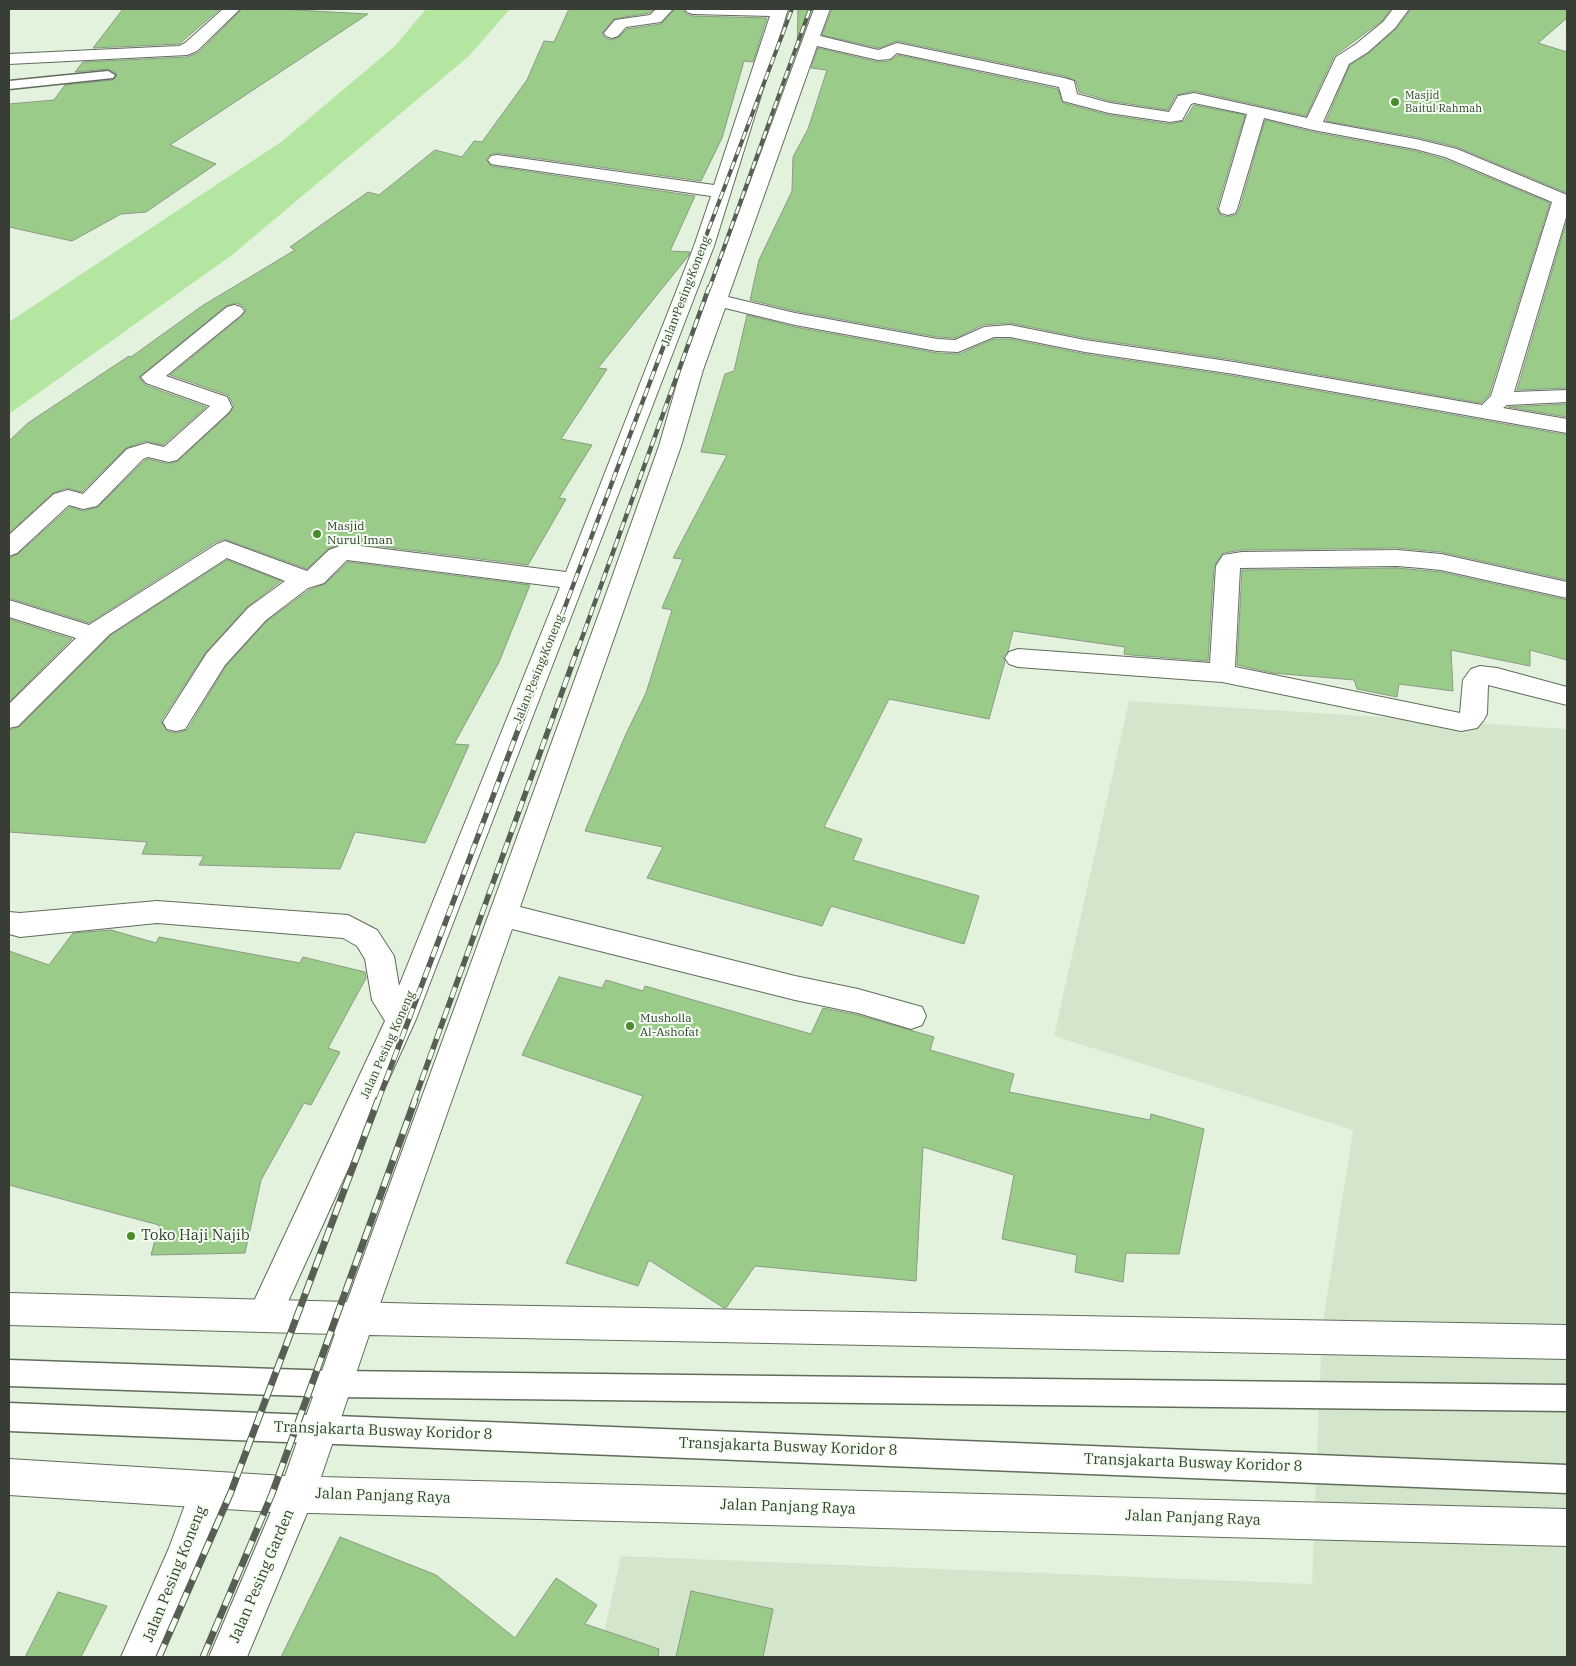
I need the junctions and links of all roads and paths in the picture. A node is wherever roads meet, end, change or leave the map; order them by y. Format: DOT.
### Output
graph roads {
  1 [pos="232,9"];
  2 [pos="665,9"];
  3 [pos="692,9"];
  4 [pos="822,9"];
  5 [pos="1401,9"];
  6 [pos="780,10"];
  7 [pos="612,33"];
  8 [pos="810,39"];
  9 [pos="9,59"];
  10 [pos="108,75"];
  11 [pos="9,85"];
  12 [pos="1256,111"];
  13 [pos="1313,126"];
  14 [pos="497,160"];
  15 [pos="721,192"];
  16 [pos="1565,201"];
  17 [pos="1228,209"];
  18 [pos="718,300"];
  19 [pos="234,311"];
  20 [pos="1567,396"];
  21 [pos="1494,405"];
  22 [pos="1567,426"];
  23 [pos="9,548"];
  24 [pos="304,579"];
  25 [pos="574,581"];
  26 [pos="1567,590"];
  27 [pos="9,608"];
  28 [pos="94,635"];
  29 [pos="1018,658"];
  30 [pos="1222,673"];
  31 [pos="1567,696"];
  32 [pos="9,719"];
  33 [pos="176,722"];
  34 [pos="504,915"];
  35 [pos="9,923"];
  36 [pos="911,1016"];
  37 [pos="401,1018"];
  38 [pos="9,1309"];
  39 [pos="264,1316"];
  40 [pos="358,1318"];
  41 [pos="1567,1342"];
  42 [pos="9,1373"];
  43 [pos="335,1384"];
  44 [pos="1567,1398"];
  45 [pos="9,1417"];
  46 [pos="320,1428"];
  47 [pos="9,1477"];
  48 [pos="1567,1479"];
  49 [pos="208,1491"];
  50 [pos="296,1494"];
  51 [pos="1567,1528"];
  52 [pos="140,1657"];
  53 [pos="228,1657"];
  1 -- 9 [label="street"];
  2 -- 7 [label="street"];
  3 -- 6 [label="street"];
  4 -- 8 [label="street, Jalan Pesing Garden"];
  5 -- 13 [label="street"];
  6 -- 15 [label="street, Jalan Pesing Koneng"];
  8 -- 12 [label="street"];
  8 -- 18 [label="street, Jalan Pesing Garden"];
  10 -- 11 [label="lane"];
  12 -- 13 [label="street"];
  12 -- 17 [label="street"];
  13 -- 16 [label="street"];
  14 -- 15 [label="street"];
  15 -- 25 [label="street, Jalan Pesing Koneng"];
  16 -- 21 [label="street"];
  18 -- 21 [label="street"];
  18 -- 34 [label="street, Jalan Pesing Garden"];
  19 -- 23 [label="street"];
  20 -- 21 [label="street"];
  21 -- 22 [label="street"];
  24 -- 25 [label="street"];
  24 -- 28 [label="street"];
  24 -- 33 [label="street"];
  25 -- 37 [label="street, Jalan Pesing Koneng"];
  26 -- 30 [label="street"];
  27 -- 28 [label="street"];
  28 -- 32 [label="street"];
  29 -- 30 [label="street"];
  30 -- 31 [label="street"];
  34 -- 36 [label="street"];
  34 -- 40 [label="street, Jalan Pesing Garden"];
  35 -- 37 [label="street"];
  37 -- 39 [label="street, Jalan Pesing Koneng"];
  38 -- 39 [label="street"];
  39 -- 40 [label="street"];
  40 -- 41 [label="street"];
  40 -- 43 [label="street, Jalan Pesing Garden"];
  42 -- 43 [label="lane"];
  43 -- 44 [label="lane"];
  43 -- 46 [label="street, Jalan Pesing Garden"];
  45 -- 46 [label="lane, Transjakarta Busway Koridor 8"];
  46 -- 48 [label="lane, Transjakarta Busway Koridor 8"];
  46 -- 50 [label="street, Jalan Pesing Garden"];
  47 -- 49 [label="street, Jalan Panjang Raya"];
  49 -- 50 [label="street, Jalan Panjang Raya"];
  49 -- 52 [label="street, Jalan Pesing Koneng"];
  50 -- 51 [label="street, Jalan Panjang Raya"];
  50 -- 53 [label="street, Jalan Pesing Garden"];
}
